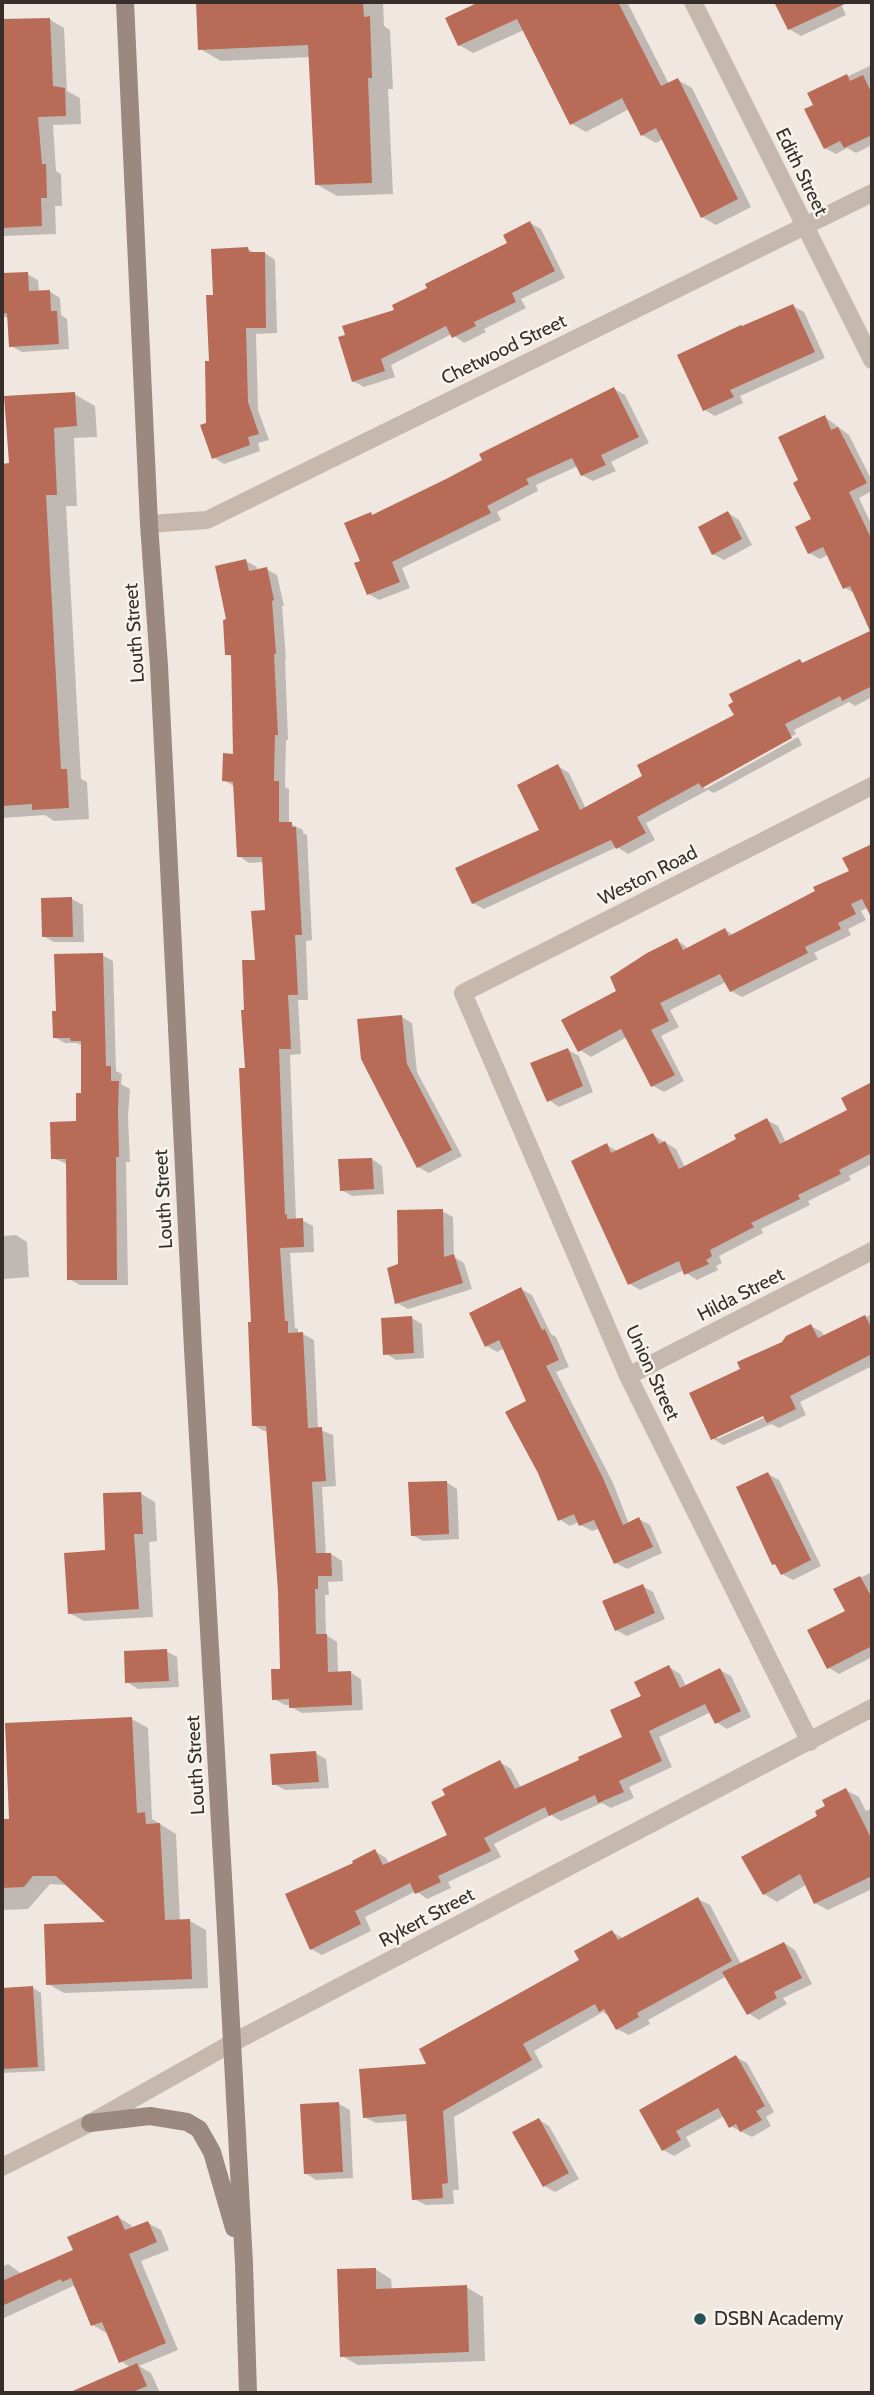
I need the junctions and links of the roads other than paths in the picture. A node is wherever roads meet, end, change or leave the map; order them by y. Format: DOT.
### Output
graph roads {
  1 [pos="125,2"];
  2 [pos="693,2"];
  3 [pos="872,193"];
  4 [pos="804,227"];
  5 [pos="872,360"];
  6 [pos="149,524"];
  7 [pos="872,786"];
  8 [pos="472,1014"];
  9 [pos="872,1251"];
  10 [pos="628,1376"];
  11 [pos="872,1708"];
  12 [pos="810,1742"];
  13 [pos="232,2043"];
  14 [pos="90,2123"];
  15 [pos="2,2167"];
  16 [pos="244,2264"];
  17 [pos="247,2393"];
  1 -- 6 [label="main road, Louth Street"];
  2 -- 4 [label="street, Edith Street"];
  3 -- 4 [label="street, Chetwood Street"];
  4 -- 5 [label="street, Edith Street"];
  4 -- 6 [label="street, Chetwood Street"];
  6 -- 13 [label="main road, Louth Street"];
  7 -- 8 [label="street, Weston Road"];
  8 -- 10 [label="street, Union Street"];
  9 -- 10 [label="street, Hilda Street"];
  10 -- 12 [label="street, Union Street"];
  11 -- 12 [label="street, Rykert Street"];
  12 -- 13 [label="street, Rykert Street"];
  13 -- 14 [label="street, Rykert Street"];
  13 -- 16 [label="main road, Louth Street"];
  14 -- 15 [label="street, Rykert Street"];
  14 -- 16 [label="main road"];
  16 -- 17 [label="main road, Louth Street"];
}
